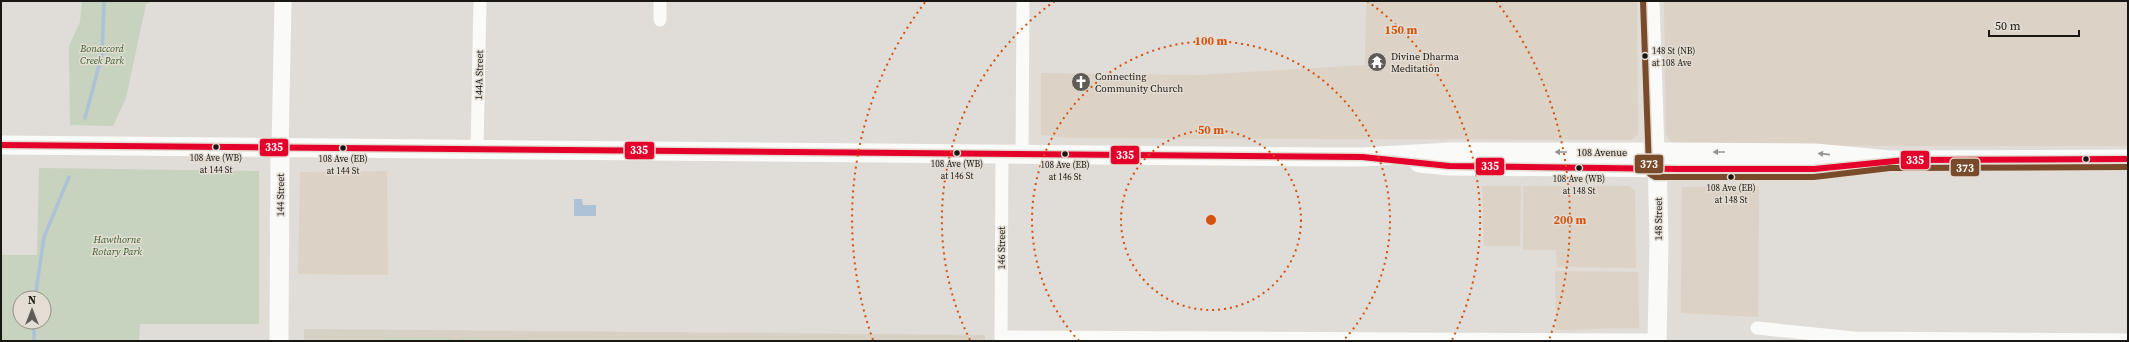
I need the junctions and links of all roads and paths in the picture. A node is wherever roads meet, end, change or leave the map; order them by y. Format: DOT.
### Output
graph roads {
  1 [pos="283,1"];
  2 [pos="480,1"];
  3 [pos="660,1"];
  4 [pos="1023,1"];
  5 [pos="1651,1"];
  6 [pos="660,20"];
  7 [pos="1,145"];
  8 [pos="280,149"];
  9 [pos="477,150"];
  10 [pos="1002,155"];
  11 [pos="1022,155"];
  12 [pos="2128,159"];
  13 [pos="1657,160"];
  14 [pos="1757,328"];
  15 [pos="1001,339"];
  16 [pos="2128,340"];
  17 [pos="279,341"];
  18 [pos="1658,341"];
  1 -- 8 [label="street, 144 Street"];
  2 -- 9 [label="street, 144A Street"];
  3 -- 6 [label="street"];
  4 -- 11 [label="street"];
  5 -- 13 [label="street, 148 Street"];
  7 -- 8 [label="main road, 108 Avenue"];
  8 -- 9 [label="main road, 108 Avenue"];
  8 -- 17 [label="main road, 144 Street"];
  9 -- 10 [label="main road, 108 Avenue"];
  10 -- 11 [label="main road, 108 Avenue"];
  10 -- 15 [label="street, 146 Street"];
  11 -- 13 [label="main road, 108 Avenue"];
  12 -- 13 [label="main road, 108 Avenue"];
  13 -- 18 [label="main road, 148 Street"];
  14 -- 16 [label="street"];
  15 -- 18 [label="street"];
}
